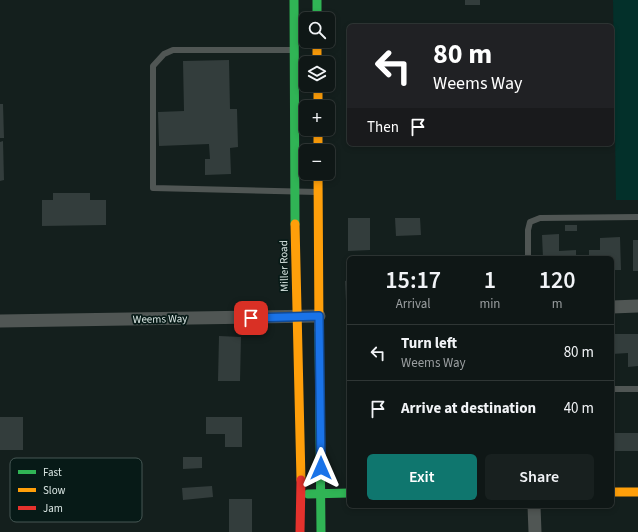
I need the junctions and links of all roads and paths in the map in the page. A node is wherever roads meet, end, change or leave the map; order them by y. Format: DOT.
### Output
graph roads {
  1 [pos="294,0"];
  2 [pos="317,0"];
  3 [pos="317,12"];
  4 [pos="294,50"];
  5 [pos="318,180"];
  6 [pos="294,191"];
  7 [pos="318,192"];
  8 [pos="638,217"];
  9 [pos="528,256"];
  10 [pos="614,306"];
  11 [pos="638,306"];
  12 [pos="319,316"];
  13 [pos="297,317"];
  14 [pos="0,321"];
  15 [pos="614,389"];
  16 [pos="638,389"];
  17 [pos="614,492"];
  18 [pos="638,492"];
  19 [pos="321,493"];
  20 [pos="347,493"];
  21 [pos="301,494"];
  22 [pos="534,508"];
  23 [pos="300,532"];
  24 [pos="321,532"];
  25 [pos="535,532"];
  1 -- 4 [label="main road, Miller Road"];
  2 -- 3 [label="main road"];
  4 -- 6 [label="main road, Miller Road"];
  4 -- 6 [label="lane"];
  5 -- 7 [label="main road"];
  6 -- 7 [label="lane"];
  6 -- 13 [label="main road, Miller Road"];
  7 -- 12 [label="main road"];
  8 -- 9 [label="lane"];
  10 -- 11 [label="street"];
  12 -- 13 [label="street, Weems Way"];
  12 -- 19 [label="main road"];
  13 -- 14 [label="street, Weems Way"];
  13 -- 21 [label="main road, Miller Road"];
  15 -- 16 [label="lane"];
  17 -- 18 [label="main road"];
  19 -- 20 [label="main road"];
  19 -- 21 [label="main road"];
  19 -- 24 [label="main road"];
  21 -- 23 [label="main road, Miller Road"];
  22 -- 25 [label="street"];
}
